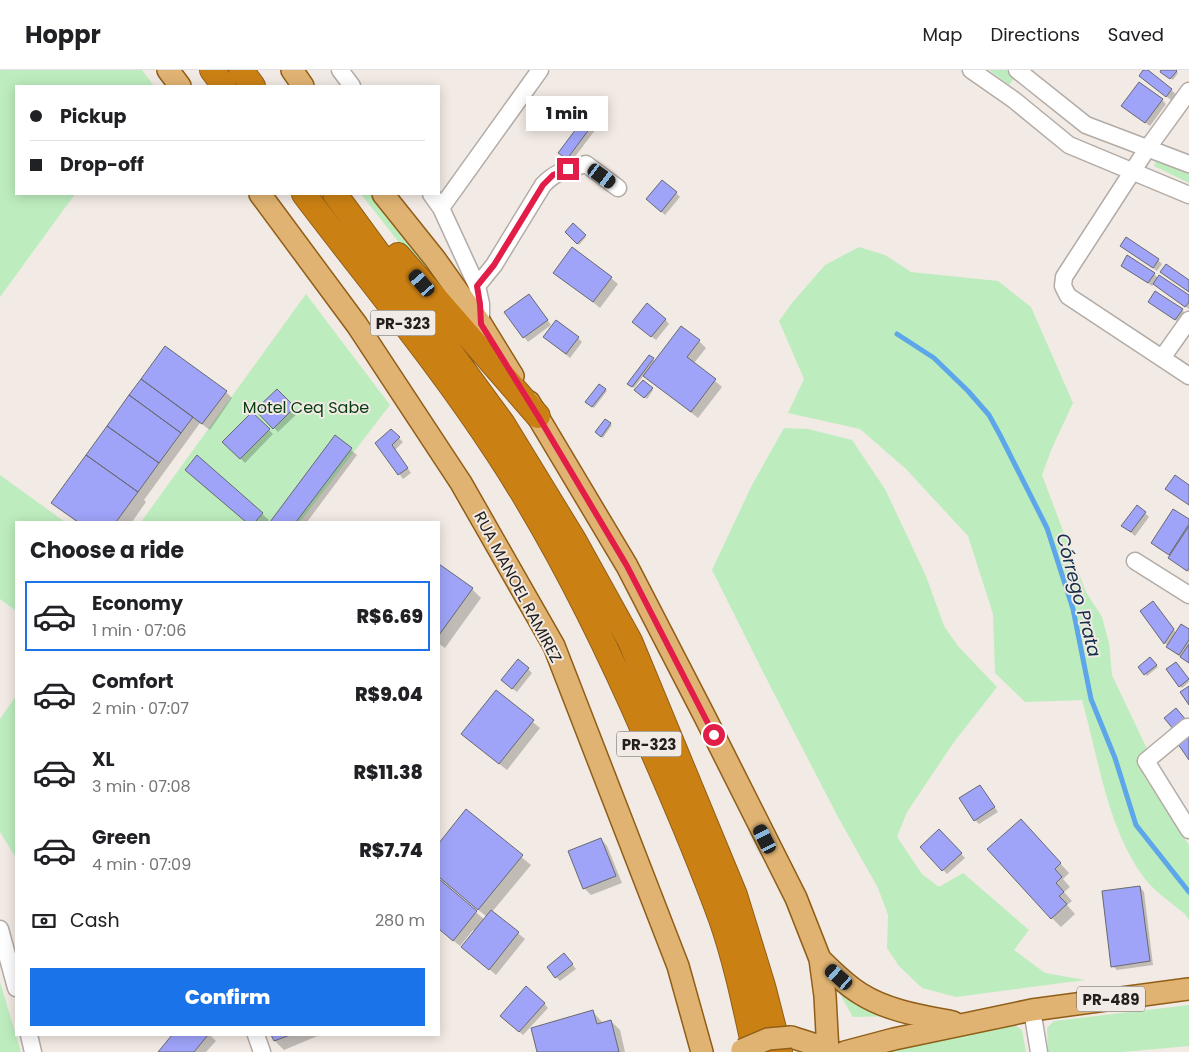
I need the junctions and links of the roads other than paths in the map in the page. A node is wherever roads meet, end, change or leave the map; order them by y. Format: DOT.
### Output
graph roads {
  1 [pos="168,70"];
  2 [pos="212,70"];
  3 [pos="241,70"];
  4 [pos="292,70"];
  5 [pos="340,70"];
  6 [pos="540,70"];
  7 [pos="971,70"];
  8 [pos="1027,73"];
  9 [pos="179,85"];
  10 [pos="223,85"];
  11 [pos="252,85"];
  12 [pos="303,85"];
  13 [pos="351,85"];
  14 [pos="1189,91"];
  15 [pos="1014,100"];
  16 [pos="1147,149"];
  17 [pos="1189,164"];
  18 [pos="1132,172"];
  19 [pos="618,188"];
  20 [pos="261,195"];
  21 [pos="305,195"];
  22 [pos="336,195"];
  23 [pos="384,195"];
  24 [pos="432,195"];
  25 [pos="1189,195"];
  26 [pos="441,208"];
  27 [pos="362,230"];
  28 [pos="477,286"];
  29 [pos="1189,320"];
  30 [pos="481,324"];
  31 [pos="1162,358"];
  32 [pos="1189,376"];
  33 [pos="538,416"];
  34 [pos="1135,561"];
  35 [pos="1189,595"];
  36 [pos="1187,727"];
  37 [pos="1189,830"];
  38 [pos="6,932"];
  39 [pos="820,959"];
  40 [pos="15,982"];
  41 [pos="1189,988"];
  42 [pos="1032,1010"];
  43 [pos="960,1024"];
  44 [pos="29,1036"];
  45 [pos="256,1036"];
  46 [pos="785,1045"];
  47 [pos="746,1051"];
  48 [pos="33,1052"];
  49 [pos="262,1052"];
  50 [pos="702,1052"];
  51 [pos="828,1052"];
  52 [pos="845,1052"];
  53 [pos="1039,1052"];
  1 -- 9 [label="main road"];
  2 -- 10 [label="highway"];
  3 -- 11 [label="highway"];
  4 -- 12 [label="main road"];
  5 -- 13 [label="street"];
  6 -- 26 [label="street"];
  7 -- 15 [label="street"];
  8 -- 15 [label="street"];
  8 -- 16 [label="street"];
  14 -- 16 [label="street"];
  15 -- 18 [label="street"];
  16 -- 17 [label="street"];
  16 -- 18 [label="street"];
  18 -- 25 [label="street"];
  18 -- 31 [label="street"];
  19 -- 28 [label="street"];
  20 -- 50 [label="main road, RUA MANOEL RAMIREZ"];
  21 -- 47 [label="highway, PR-323"];
  22 -- 27 [label="highway, PR-323"];
  23 -- 30 [label="main road"];
  24 -- 26 [label="street"];
  26 -- 28 [label="street"];
  27 -- 33 [label="highway"];
  27 -- 46 [label="highway, PR-323"];
  28 -- 30 [label="street"];
  29 -- 31 [label="street"];
  30 -- 33 [label="main road"];
  31 -- 32 [label="street"];
  33 -- 39 [label="main road"];
  34 -- 35 [label="street"];
  36 -- 37 [label="street"];
  38 -- 40 [label="street"];
  39 -- 43 [label="main road, PR-489"];
  39 -- 51 [label="main road"];
  41 -- 42 [label="main road, PR-489"];
  42 -- 43 [label="main road, PR-489"];
  42 -- 53 [label="street"];
  43 -- 52 [label="main road, PR-489"];
  44 -- 48 [label="street"];
  45 -- 49 [label="street"];
  46 -- 47 [label="main road, bridge"];
  46 -- 51 [label="main road"];
}
